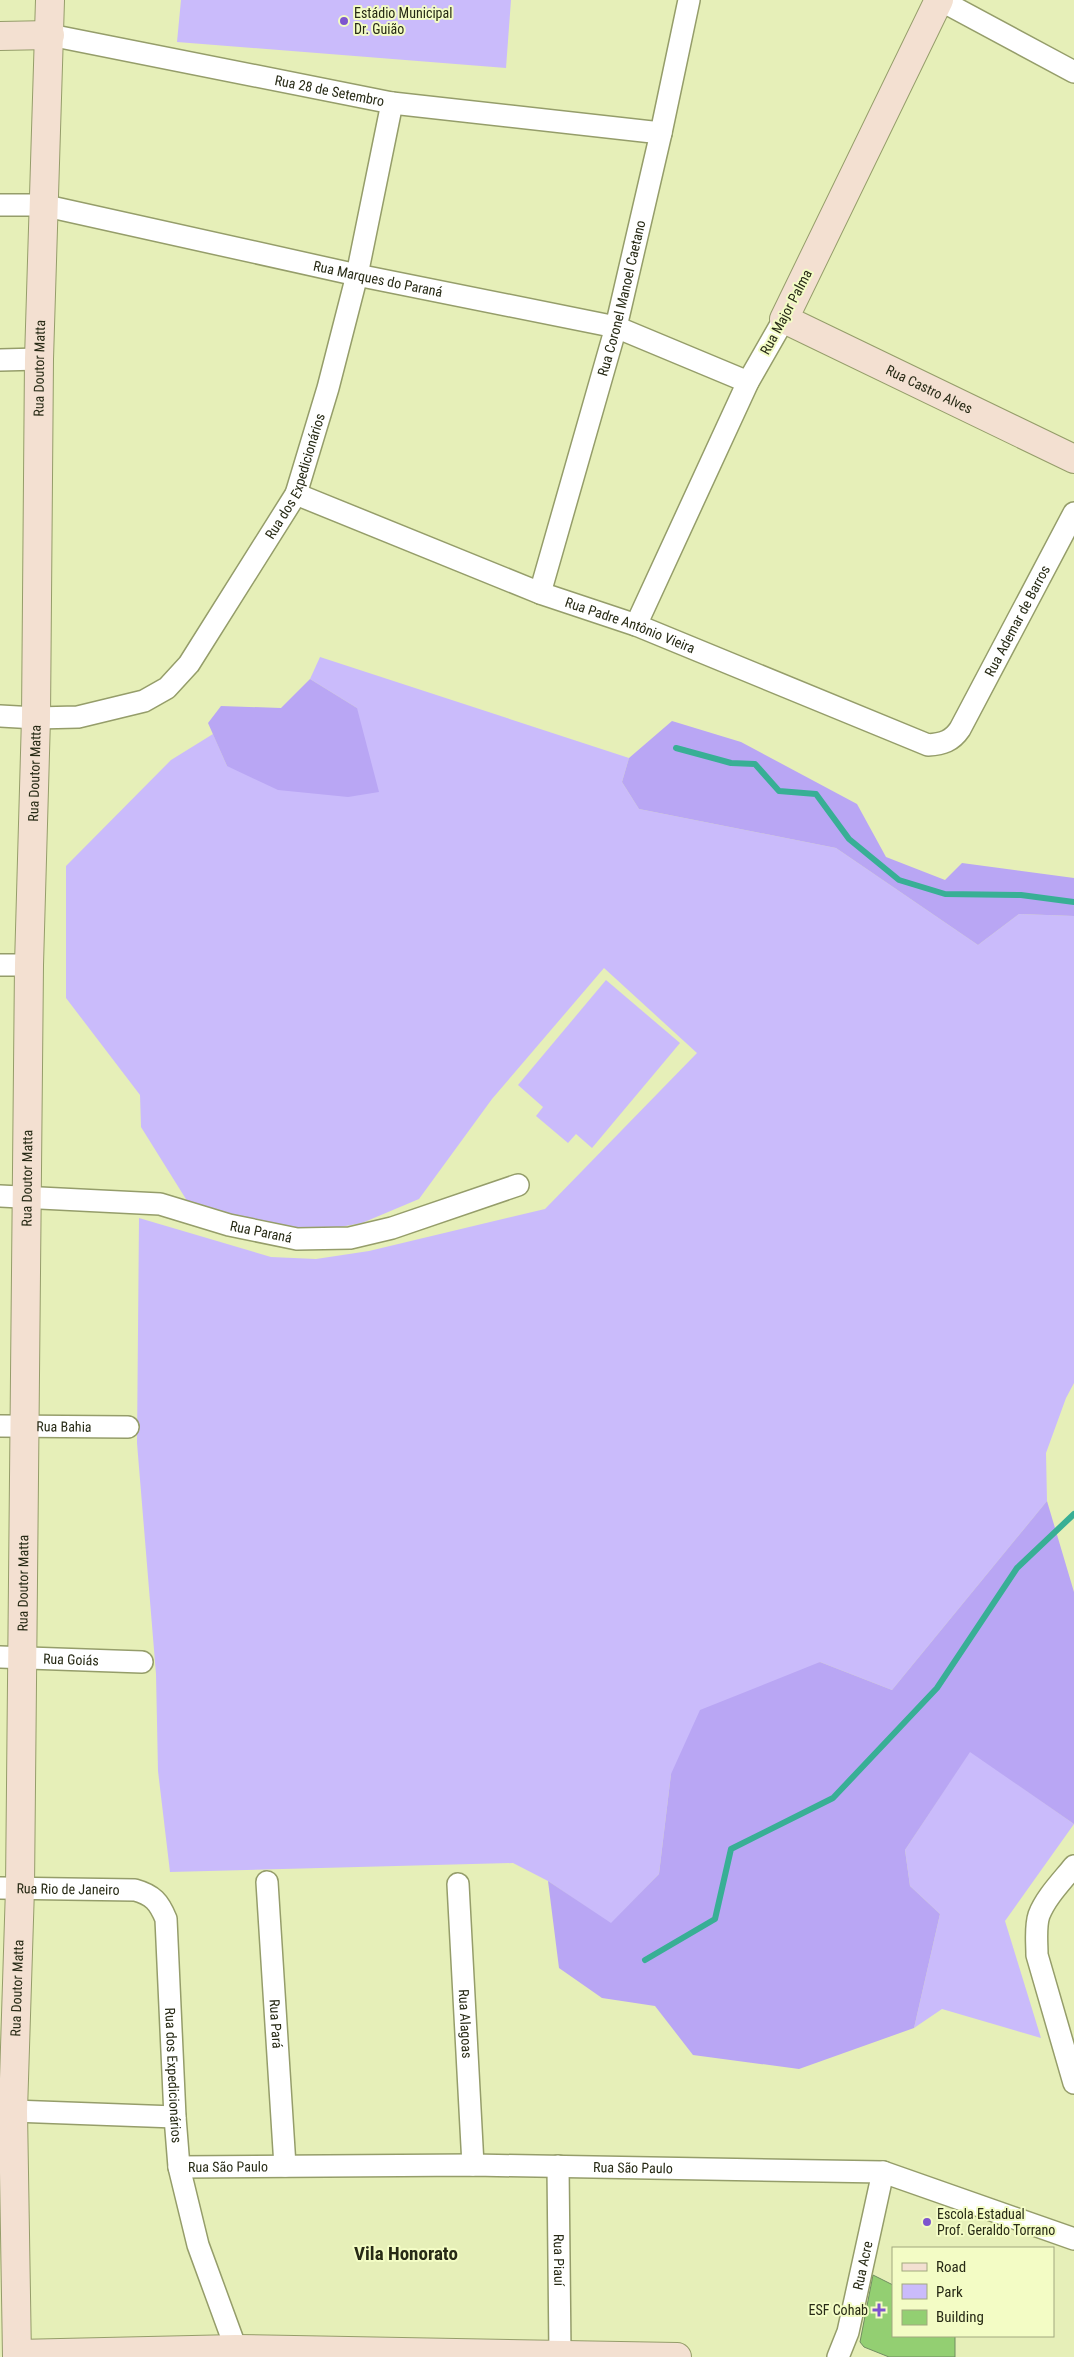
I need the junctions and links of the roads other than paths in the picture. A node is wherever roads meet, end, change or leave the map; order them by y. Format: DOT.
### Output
graph roads {
  1 [pos="50,0"];
  2 [pos="689,0"];
  3 [pos="940,0"];
  4 [pos="50,35"];
  5 [pos="0,36"];
  6 [pos="1074,72"];
  7 [pos="392,103"];
  8 [pos="661,133"];
  9 [pos="0,205"];
  10 [pos="42,206"];
  11 [pos="357,275"];
  12 [pos="784,319"];
  13 [pos="616,327"];
  14 [pos="39,359"];
  15 [pos="0,360"];
  16 [pos="748,382"];
  17 [pos="1074,459"];
  18 [pos="296,494"];
  19 [pos="1074,512"];
  20 [pos="540,593"];
  21 [pos="636,626"];
  22 [pos="0,716"];
  23 [pos="36,718"];
  24 [pos="960,729"];
  25 [pos="0,965"];
  26 [pos="29,965"];
  27 [pos="518,1185"];
  28 [pos="0,1196"];
  29 [pos="27,1196"];
  30 [pos="12,1426"];
  31 [pos="128,1427"];
  32 [pos="11,1657"];
  33 [pos="142,1662"];
  34 [pos="1074,1866"];
  35 [pos="267,1882"];
  36 [pos="458,1884"];
  37 [pos="10,1888"];
  38 [pos="135,1890"];
  39 [pos="1074,2083"];
  40 [pos="6,2111"];
  41 [pos="175,2117"];
  42 [pos="472,2164"];
  43 [pos="285,2166"];
  44 [pos="558,2166"];
  45 [pos="179,2167"];
  46 [pos="883,2172"];
  47 [pos="1074,2239"];
  48 [pos="238,2353"];
  49 [pos="12,2354"];
  50 [pos="560,2354"];
  51 [pos="620,2356"];
  52 [pos="677,2357"];
  53 [pos="838,2357"];
  1 -- 4 [label="street, Rua Doutor Matta"];
  2 -- 8 [label="street, Rua Coronel Manoel Caetano"];
  3 -- 6 [label="street"];
  3 -- 12 [label="street, Rua Major Palma"];
  4 -- 5 [label="street, Rua 28 de Setembro"];
  4 -- 7 [label="street, Rua 28 de Setembro"];
  4 -- 10 [label="street, Rua Doutor Matta"];
  7 -- 8 [label="street, Rua 28 de Setembro"];
  7 -- 11 [label="street, Rua dos Expedicionários"];
  8 -- 13 [label="street, Rua Coronel Manoel Caetano"];
  9 -- 10 [label="street, Rua Marques do Paraná"];
  10 -- 11 [label="street, Rua Marques do Paraná"];
  10 -- 14 [label="street, Rua Doutor Matta"];
  11 -- 13 [label="street, Rua Marques do Paraná"];
  11 -- 18 [label="street, Rua dos Expedicionários"];
  12 -- 16 [label="street, Rua Major Palma"];
  12 -- 17 [label="street, Rua Castro Alves"];
  13 -- 16 [label="street, Rua Marques do Paraná"];
  13 -- 20 [label="street, Rua Coronel Manoel Caetano"];
  14 -- 15 [label="street"];
  14 -- 23 [label="street, Rua Doutor Matta"];
  16 -- 21 [label="street, Rua Major Palma"];
  18 -- 20 [label="street, Rua Padre Antônio Vieira"];
  18 -- 23 [label="street, Rua dos Expedicionários"];
  19 -- 24 [label="street, Rua Ademar de Barros"];
  20 -- 21 [label="street, Rua Padre Antônio Vieira"];
  21 -- 24 [label="street, Rua Padre Antônio Vieira"];
  22 -- 23 [label="street, Rua dos Expedicionários"];
  23 -- 26 [label="street, Rua Doutor Matta"];
  25 -- 26 [label="street"];
  26 -- 29 [label="street, Rua Doutor Matta"];
  27 -- 29 [label="street, Rua Paraná"];
  28 -- 29 [label="street, Rua Paraná"];
  29 -- 30 [label="street, Rua Doutor Matta"];
  30 -- 31 [label="street, Rua Bahia"];
  30 -- 32 [label="street, Rua Doutor Matta"];
  32 -- 33 [label="street, Rua Goiás"];
  32 -- 37 [label="street, Rua Doutor Matta"];
  34 -- 39 [label="street"];
  35 -- 43 [label="street, Rua Pará"];
  36 -- 42 [label="street, Rua Alagoas"];
  37 -- 38 [label="street, Rua Rio de Janeiro"];
  37 -- 40 [label="street, Rua Doutor Matta"];
  38 -- 41 [label="street, Rua dos Expedicionários"];
  40 -- 41 [label="street"];
  40 -- 49 [label="street, Rua Doutor Matta"];
  41 -- 45 [label="street, Rua dos Expedicionários"];
  42 -- 43 [label="street, Rua São Paulo"];
  42 -- 44 [label="street, Rua São Paulo"];
  43 -- 45 [label="street, Rua São Paulo"];
  44 -- 46 [label="street, Rua São Paulo"];
  44 -- 50 [label="street, Rua Piauí"];
  45 -- 48 [label="street, Rua dos Expedicionários"];
  46 -- 47 [label="street, Rua São Paulo"];
  46 -- 53 [label="street, Rua Acre"];
  48 -- 49 [label="street"];
  48 -- 50 [label="street"];
  50 -- 51 [label="street"];
  51 -- 52 [label="street"];
}
